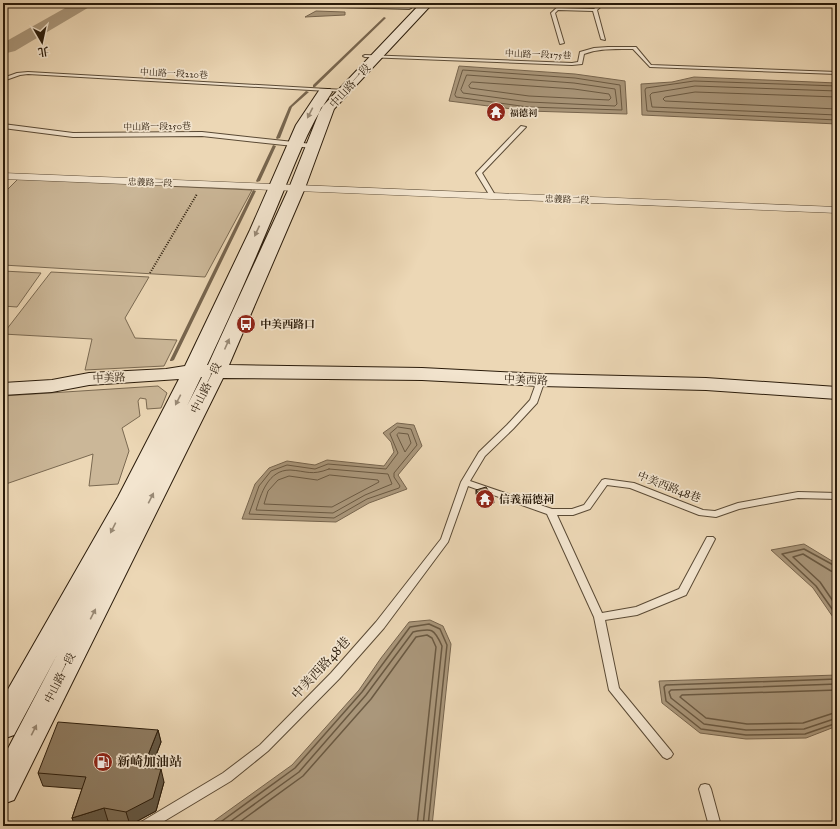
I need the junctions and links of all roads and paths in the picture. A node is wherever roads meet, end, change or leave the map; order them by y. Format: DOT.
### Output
graph roads {
  1 [pos="241,3"];
  2 [pos="564,3"];
  3 [pos="603,3"];
  4 [pos="416,5"];
  5 [pos="558,9"];
  6 [pos="595,10"];
  7 [pos="603,40"];
  8 [pos="562,43"];
  9 [pos="371,56"];
  10 [pos="837,73"];
  11 [pos="3,80"];
  12 [pos="336,90"];
  13 [pos="3,126"];
  14 [pos="523,127"];
  15 [pos="304,145"];
  16 [pos="3,176"];
  17 [pos="206,185"];
  18 [pos="287,187"];
  19 [pos="492,196"];
  20 [pos="837,210"];
  21 [pos="150,273"];
  22 [pos="193,371"];
  23 [pos="215,373"];
  24 [pos="540,380"];
  25 [pos="3,389"];
  26 [pos="837,393"];
  27 [pos="465,482"];
  28 [pos="837,496"];
  29 [pos="551,512"];
  30 [pos="710,539"];
  31 [pos="99,555"];
  32 [pos="121,558"];
  33 [pos="599,617"];
  34 [pos="3,726"];
  35 [pos="668,754"];
  36 [pos="11,759"];
  37 [pos="705,789"];
  38 [pos="3,790"];
  39 [pos="145,826"];
  40 [pos="714,826"];
  1 -- 4 [label="lane"];
  2 -- 5 [label="lane"];
  3 -- 6 [label="lane"];
  4 -- 9 [label="street, 中山路一段"];
  5 -- 6 [label="lane"];
  5 -- 8 [label="lane"];
  6 -- 7 [label="lane"];
  9 -- 10 [label="lane, 中山路一段175巷"];
  9 -- 12 [label="street, 中山路一段"];
  11 -- 12 [label="lane, 中山路一段220巷"];
  12 -- 15 [label="street, 中山路一段"];
  13 -- 15 [label="lane, 中山路一段250巷"];
  14 -- 19 [label="lane"];
  15 -- 18 [label="street, 中山路一段"];
  16 -- 17 [label="street, 忠義路一段"];
  17 -- 18 [label="street, 忠義路一段"];
  17 -- 21 [label="path"];
  18 -- 19 [label="street, 忠義路二段"];
  18 -- 22 [label="street, 中山路一段, one-way"];
  23 -- 18 [label="street, 中山路一段, one-way"];
  19 -- 20 [label="street, 忠義路二段"];
  22 -- 23 [label="street, 中美路"];
  22 -- 25 [label="street, 中美路"];
  22 -- 31 [label="street, 中山路一段, one-way"];
  23 -- 24 [label="street, 中美西路"];
  32 -- 23 [label="street, 中山路一段, one-way"];
  24 -- 26 [label="street, 中美西路"];
  24 -- 27 [label="lane, 中美西路48巷"];
  27 -- 29 [label="lane, 中美西路48巷"];
  27 -- 39 [label="lane, 中美西路48巷"];
  28 -- 29 [label="lane, 中美西路48巷"];
  29 -- 33 [label="lane"];
  30 -- 33 [label="lane"];
  31 -- 32 [label="street"];
  31 -- 34 [label="street, 中山路一段"];
  36 -- 32 [label="street, 中山路一段, one-way"];
  33 -- 35 [label="lane"];
  36 -- 38 [label="street, 中山路一段"];
  37 -- 40 [label="lane"];
}
